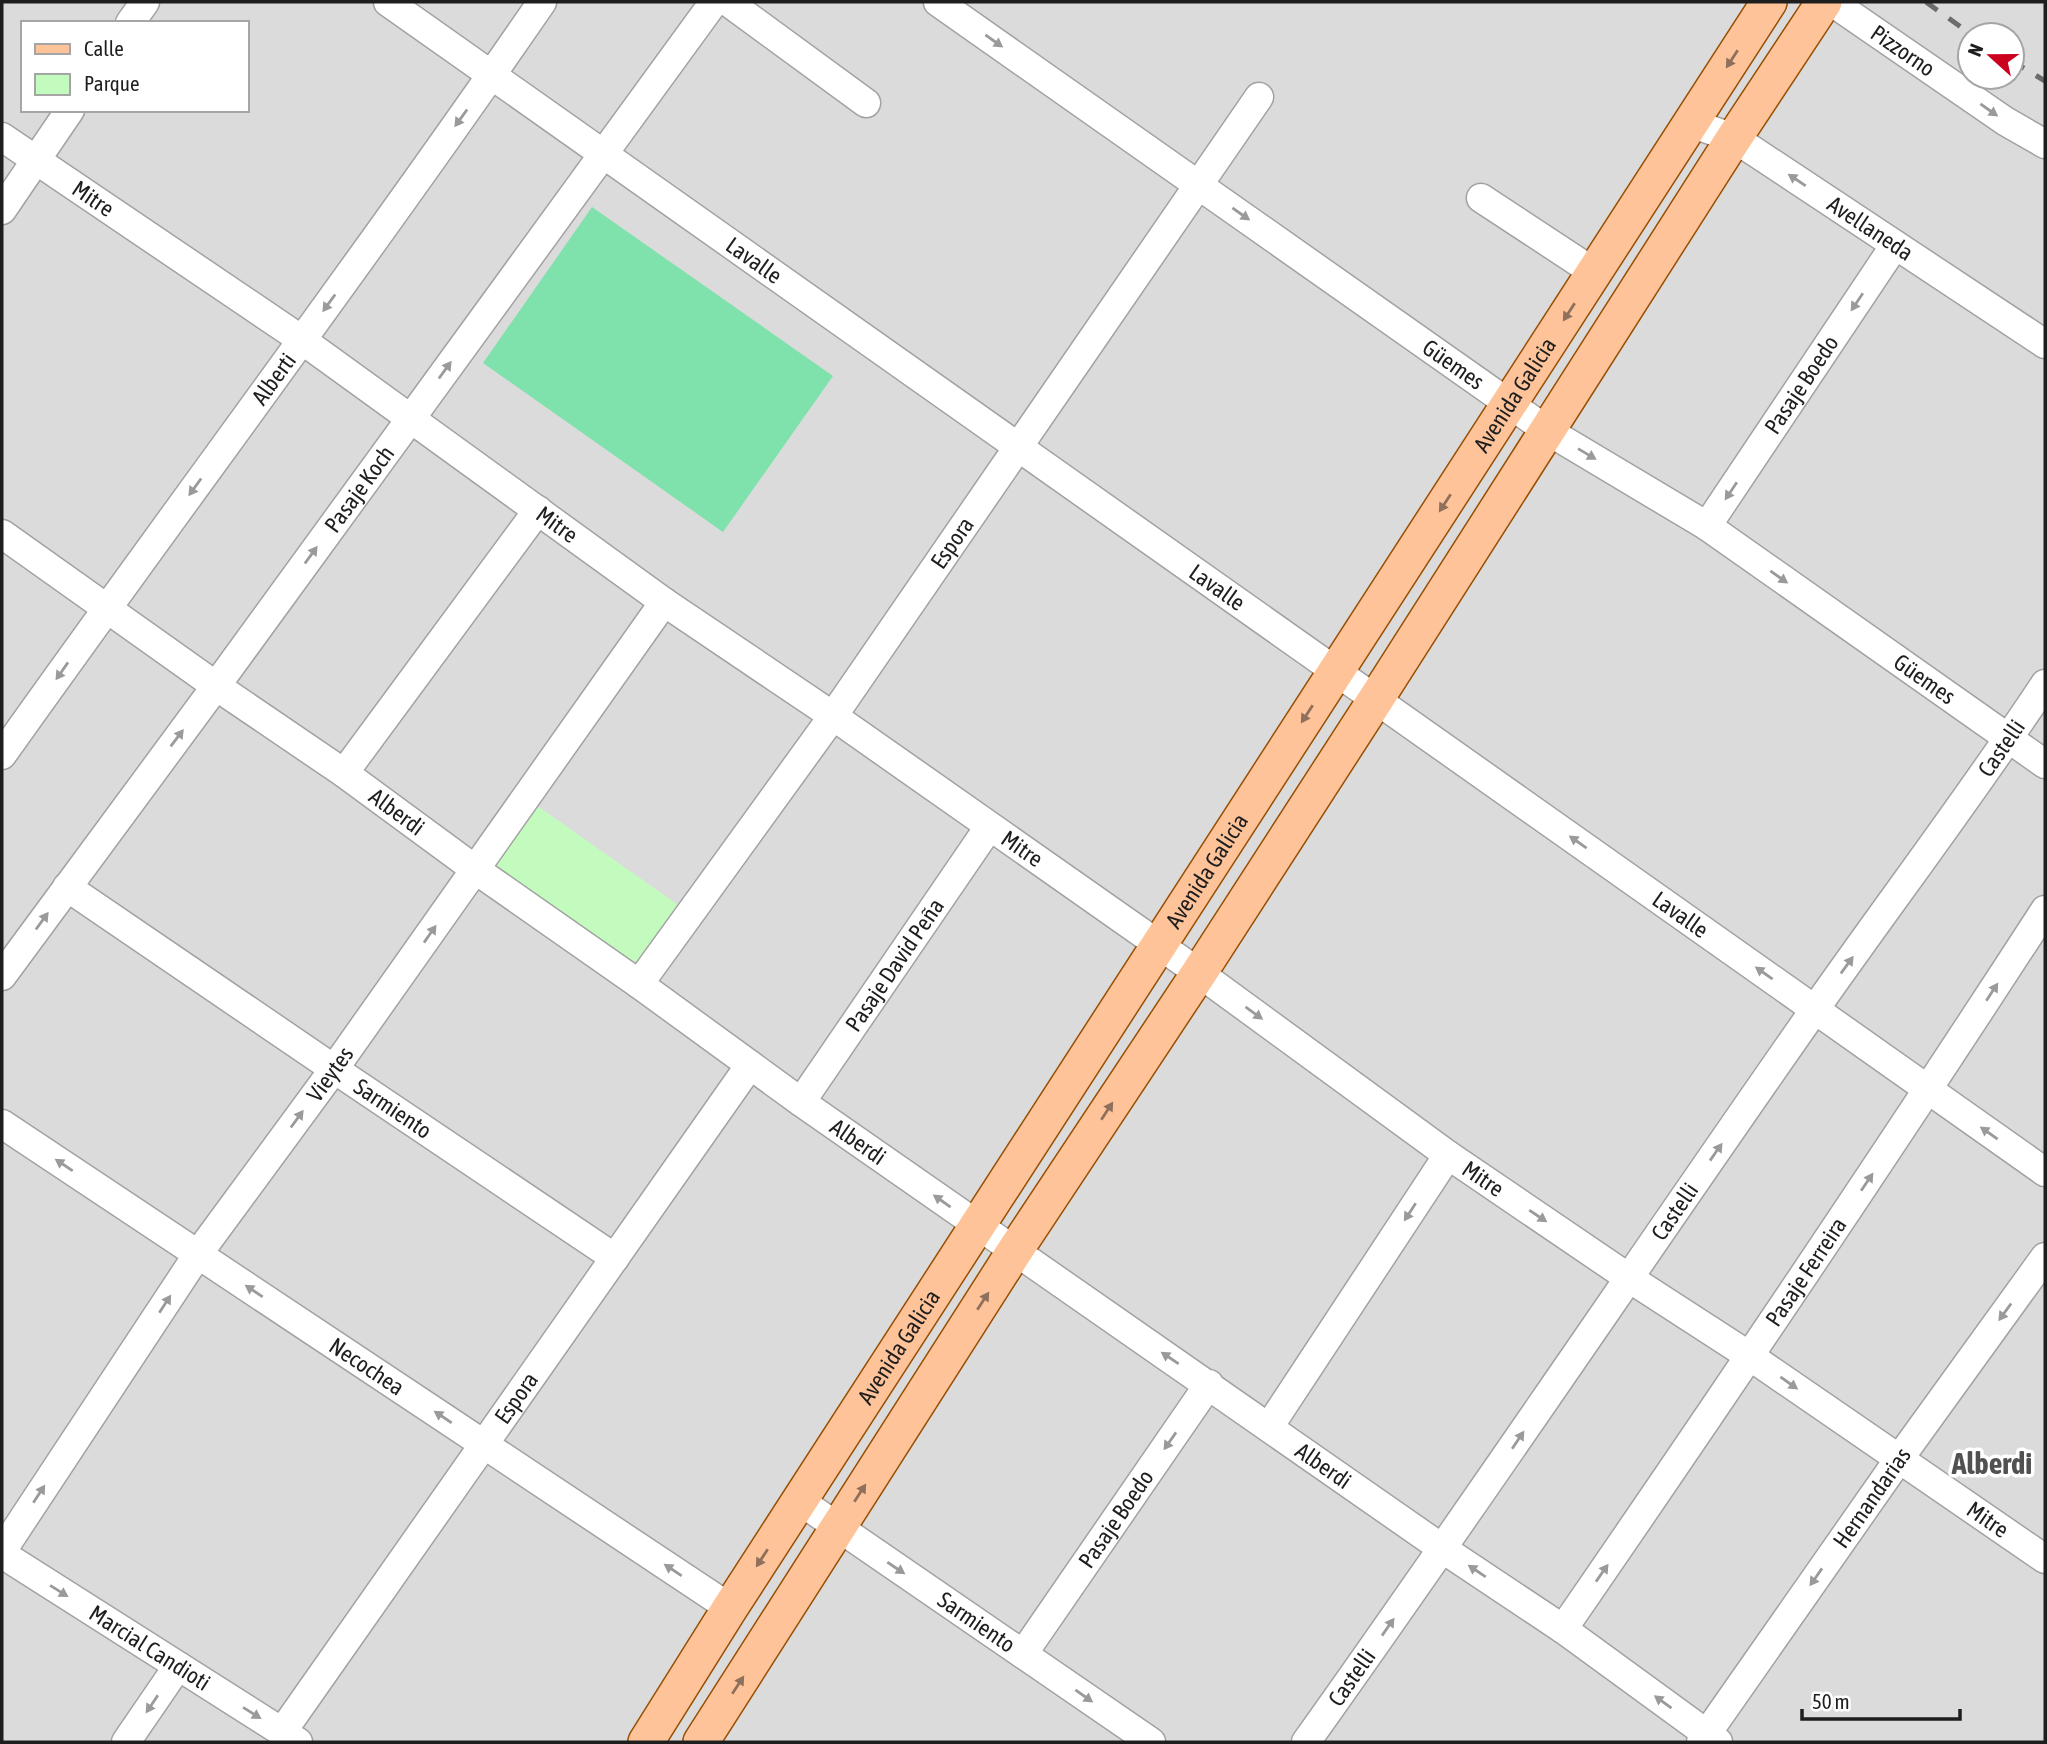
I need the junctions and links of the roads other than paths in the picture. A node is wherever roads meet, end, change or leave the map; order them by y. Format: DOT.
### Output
graph roads {
  1 [pos="145,2"];
  2 [pos="388,2"];
  3 [pos="542,2"];
  4 [pos="714,2"];
  5 [pos="728,2"];
  6 [pos="938,2"];
  7 [pos="1769,2"];
  8 [pos="1824,2"];
  9 [pos="1832,2"];
  10 [pos="132,21"];
  11 [pos="492,75"];
  12 [pos="1259,97"];
  13 [pos="866,103"];
  14 [pos="69,112"];
  15 [pos="1690,123"];
  16 [pos="2,137"];
  17 [pos="1734,138"];
  18 [pos="2045,144"];
  19 [pos="603,153"];
  20 [pos="36,160"];
  21 [pos="1200,185"];
  22 [pos="1481,198"];
  23 [pos="2,210"];
  24 [pos="1895,245"];
  25 [pos="1595,273"];
  26 [pos="302,340"];
  27 [pos="2045,344"];
  28 [pos="1510,403"];
  29 [pos="411,417"];
  30 [pos="1548,431"];
  31 [pos="1019,447"];
  32 [pos="538,510"];
  33 [pos="1707,526"];
  34 [pos="2,534"];
  35 [pos="664,602"];
  36 [pos="106,608"];
  37 [pos="1335,670"];
  38 [pos="2045,684"];
  39 [pos="216,686"];
  40 [pos="1376,699"];
  41 [pos="833,716"];
  42 [pos="2009,738"];
  43 [pos="2,755"];
  44 [pos="2045,764"];
  45 [pos="344,773"];
  46 [pos="989,827"];
  47 [pos="476,870"];
  48 [pos="67,887"];
  49 [pos="2045,910"];
  50 [pos="12,941"];
  51 [pos="1159,945"];
  52 [pos="1199,973"];
  53 [pos="2,976"];
  54 [pos="639,984"];
  55 [pos="1815,1009"];
  56 [pos="750,1065"];
  57 [pos="334,1069"];
  58 [pos="1929,1090"];
  59 [pos="801,1102"];
  60 [pos="2,1124"];
  61 [pos="1448,1155"];
  62 [pos="2045,1172"];
  63 [pos="978,1226"];
  64 [pos="1014,1252"];
  65 [pos="198,1254"];
  66 [pos="2045,1257"];
  67 [pos="615,1258"];
  68 [pos="1629,1278"];
  69 [pos="1751,1357"];
  70 [pos="1209,1384"];
  71 [pos="1269,1427"];
  72 [pos="483,1443"];
  73 [pos="1899,1460"];
  74 [pos="800,1501"];
  75 [pos="837,1528"];
  76 [pos="1443,1549"];
  77 [pos="2,1553"];
  78 [pos="2045,1559"];
  79 [pos="730,1608"];
  80 [pos="1563,1629"];
  81 [pos="1023,1654"];
  82 [pos="178,1666"];
  83 [pos="290,1737"];
  84 [pos="1709,1740"];
  85 [pos="125,1742"];
  86 [pos="646,1742"];
  87 [pos="701,1742"];
  88 [pos="1151,1742"];
  89 [pos="1306,1742"];
  1 -- 10 [label="street"];
  2 -- 11 [label="street, Lavalle"];
  3 -- 11 [label="street, Alberti"];
  4 -- 19 [label="street, Pasaje Koch"];
  5 -- 13 [label="street"];
  6 -- 21 [label="street, Güemes, one-way"];
  7 -- 15 [label="main road, Avenida Galicia, one-way"];
  8 -- 17 [label="main road, Avenida Galicia"];
  9 -- 18 [label="street, Pizzorno, one-way"];
  11 -- 19 [label="street, Lavalle"];
  11 -- 26 [label="street, Alberti, one-way"];
  12 -- 21 [label="street, Espora"];
  14 -- 20 [label="street"];
  15 -- 17 [label="street, Avellaneda"];
  15 -- 25 [label="main road, Avenida Galicia"];
  16 -- 20 [label="street, Mitre"];
  24 -- 17 [label="street, Avellaneda, one-way"];
  17 -- 30 [label="main road, Avenida Galicia"];
  29 -- 19 [label="street, Pasaje Koch, one-way"];
  19 -- 31 [label="street, Lavalle"];
  20 -- 23 [label="street"];
  20 -- 26 [label="street, Mitre"];
  21 -- 28 [label="street, Güemes, one-way"];
  21 -- 31 [label="street, Espora"];
  22 -- 25 [label="street"];
  24 -- 27 [label="street, Avellaneda"];
  24 -- 33 [label="street, Pasaje Boedo, one-way"];
  25 -- 28 [label="main road, Avenida Galicia, one-way"];
  26 -- 29 [label="street, Mitre"];
  26 -- 36 [label="street, Alberti, one-way"];
  28 -- 30 [label="street, Güemes"];
  28 -- 37 [label="main road, Avenida Galicia, one-way"];
  29 -- 32 [label="street, Mitre"];
  39 -- 29 [label="street, Pasaje Koch, one-way"];
  30 -- 33 [label="street, Güemes, one-way"];
  30 -- 40 [label="main road, Avenida Galicia"];
  31 -- 37 [label="street, Lavalle"];
  31 -- 41 [label="street, Espora"];
  32 -- 35 [label="street, Mitre"];
  32 -- 45 [label="street"];
  33 -- 42 [label="street, Güemes, one-way"];
  34 -- 36 [label="street, Alberdi"];
  35 -- 41 [label="street, Mitre"];
  35 -- 47 [label="street, Vieytes"];
  36 -- 39 [label="street, Alberdi"];
  36 -- 43 [label="street, Alberti, one-way"];
  37 -- 40 [label="street, Lavalle"];
  37 -- 51 [label="main road, Avenida Galicia, one-way"];
  38 -- 42 [label="street, Castelli"];
  39 -- 45 [label="street, Alberdi"];
  48 -- 39 [label="street, Pasaje Koch, one-way"];
  40 -- 52 [label="main road, Avenida Galicia"];
  55 -- 40 [label="street, Lavalle, one-way"];
  41 -- 46 [label="street, Mitre"];
  41 -- 54 [label="street, Espora"];
  42 -- 44 [label="street, Güemes"];
  55 -- 42 [label="street, Castelli, one-way"];
  45 -- 47 [label="street, Alberdi"];
  46 -- 51 [label="street, Mitre"];
  46 -- 59 [label="street, Pasaje David Peña"];
  47 -- 54 [label="street, Alberdi"];
  57 -- 47 [label="street, Vieytes, one-way"];
  50 -- 48 [label="street, Pasaje Koch, one-way"];
  48 -- 57 [label="street, Sarmiento"];
  58 -- 49 [label="street, Pasaje Ferreira, one-way"];
  50 -- 53 [label="street, Pasaje Koch"];
  51 -- 52 [label="street, Mitre"];
  51 -- 63 [label="main road, Avenida Galicia"];
  52 -- 61 [label="street, Mitre, one-way"];
  64 -- 52 [label="main road, Avenida Galicia, one-way"];
  54 -- 56 [label="street, Alberdi"];
  55 -- 58 [label="street, Lavalle"];
  68 -- 55 [label="street, Castelli, one-way"];
  56 -- 59 [label="street, Alberdi"];
  56 -- 67 [label="street, Espora"];
  65 -- 57 [label="street, Vieytes, one-way"];
  57 -- 67 [label="street, Sarmiento"];
  62 -- 58 [label="street, Lavalle, one-way"];
  69 -- 58 [label="street, Pasaje Ferreira, one-way"];
  63 -- 59 [label="street, Alberdi, one-way"];
  65 -- 60 [label="street, Necochea, one-way"];
  61 -- 68 [label="street, Mitre, one-way"];
  61 -- 71 [label="street, one-way"];
  63 -- 64 [label="street, Alberdi"];
  63 -- 74 [label="main road, Avenida Galicia"];
  70 -- 64 [label="street, Alberdi, one-way"];
  75 -- 64 [label="main road, Avenida Galicia, one-way"];
  72 -- 65 [label="street, Necochea, one-way"];
  77 -- 65 [label="street, Vieytes, one-way"];
  66 -- 73 [label="street, Hernandarias, one-way"];
  67 -- 72 [label="street, Espora"];
  68 -- 69 [label="street, Mitre"];
  76 -- 68 [label="street, Castelli, one-way"];
  69 -- 73 [label="street, Mitre, one-way"];
  80 -- 69 [label="street, Pasaje Ferreira, one-way"];
  70 -- 71 [label="street, Alberdi"];
  70 -- 81 [label="street, Pasaje Boedo, one-way"];
  71 -- 76 [label="street, Alberdi"];
  79 -- 72 [label="street, Necochea, one-way"];
  72 -- 83 [label="street, Espora"];
  73 -- 78 [label="street, Mitre"];
  73 -- 84 [label="street, Hernandarias, one-way"];
  74 -- 75 [label="street, Sarmiento"];
  74 -- 79 [label="main road, Avenida Galicia, one-way"];
  75 -- 81 [label="street, Sarmiento, one-way"];
  87 -- 75 [label="main road, Avenida Galicia, one-way"];
  80 -- 76 [label="street, Alberdi, one-way"];
  89 -- 76 [label="street, Castelli, one-way"];
  77 -- 82 [label="street, Marcial Candioti, one-way"];
  79 -- 86 [label="main road, Avenida Galicia"];
  84 -- 80 [label="street, Alberdi, one-way"];
  81 -- 88 [label="street, Sarmiento, one-way"];
  82 -- 83 [label="street, Marcial Candioti, one-way"];
  82 -- 85 [label="street, one-way"];
}
